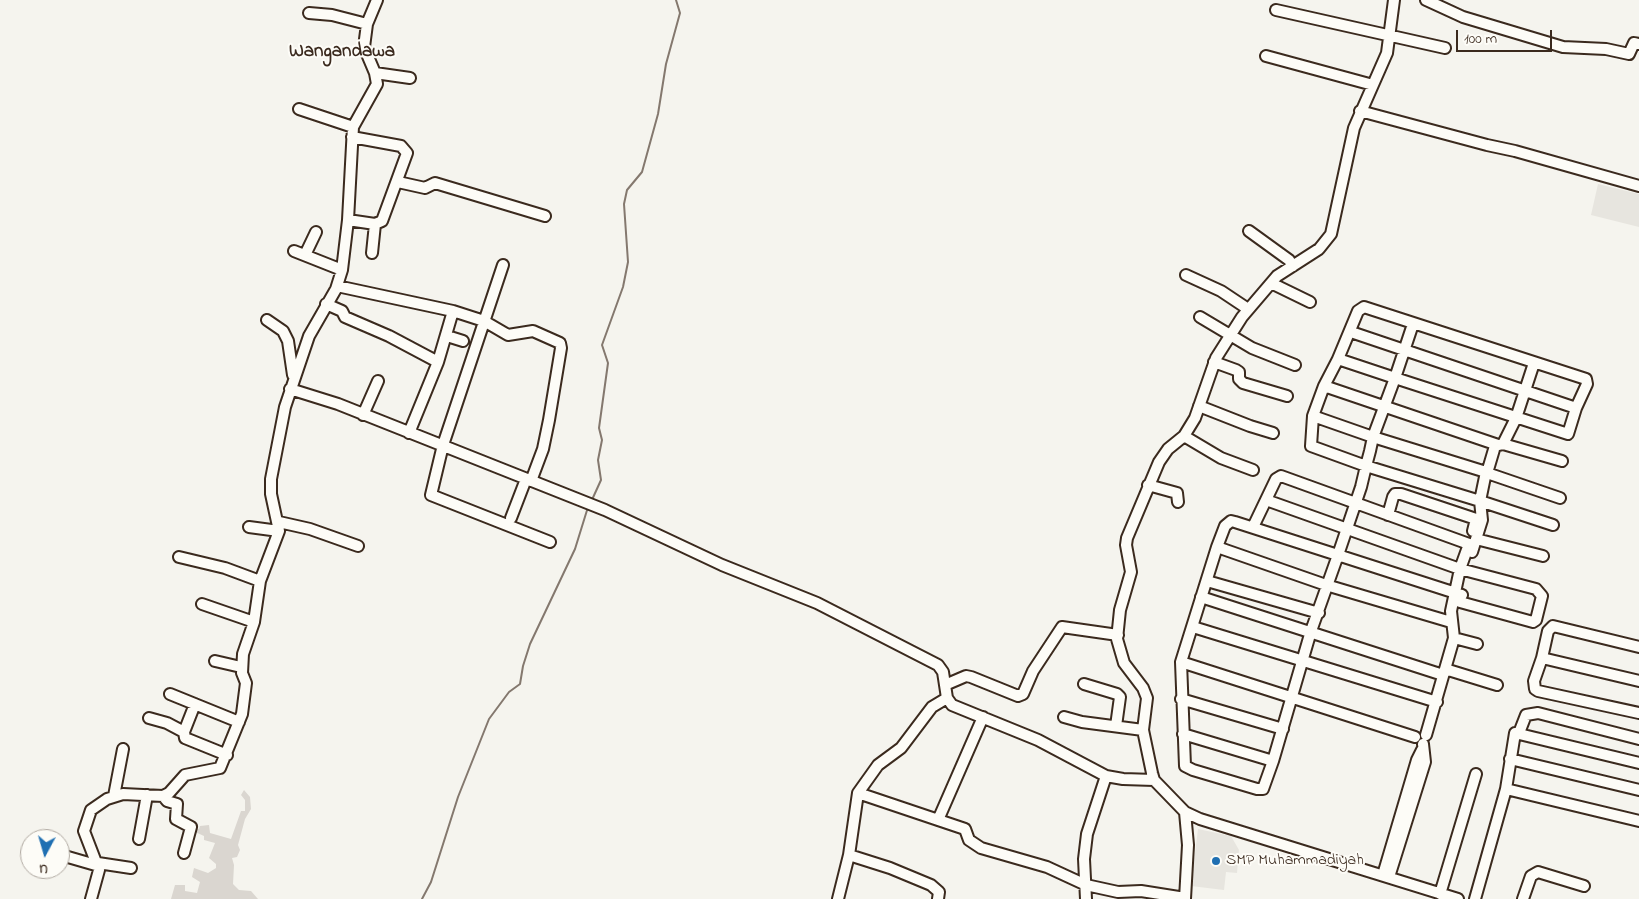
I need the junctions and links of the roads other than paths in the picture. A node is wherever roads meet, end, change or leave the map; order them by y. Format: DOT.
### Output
graph roads {
  1 [pos="377,0"];
  2 [pos="1394,0"];
  3 [pos="1426,0"];
  4 [pos="1276,10"];
  5 [pos="309,13"];
  6 [pos="367,24"];
  7 [pos="1391,34"];
  8 [pos="1639,44"];
  9 [pos="1445,48"];
  10 [pos="1266,56"];
  11 [pos="375,72"];
  12 [pos="410,78"];
  13 [pos="1373,85"];
  14 [pos="299,109"];
  15 [pos="1360,111"];
  16 [pos="353,132"];
  17 [pos="398,182"];
  18 [pos="1639,186"];
  19 [pos="545,216"];
  20 [pos="348,220"];
  21 [pos="375,224"];
  22 [pos="1249,231"];
  23 [pos="316,232"];
  24 [pos="294,251"];
  25 [pos="372,253"];
  26 [pos="305,255"];
  27 [pos="1291,263"];
  28 [pos="504,265"];
  29 [pos="342,270"];
  30 [pos="1186,275"];
  31 [pos="1271,283"];
  32 [pos="337,286"];
  33 [pos="1310,302"];
  34 [pos="326,304"];
  35 [pos="1244,306"];
  36 [pos="452,311"];
  37 [pos="1200,317"];
  38 [pos="267,320"];
  39 [pos="484,321"];
  40 [pos="1413,324"];
  41 [pos="1351,332"];
  42 [pos="1226,333"];
  43 [pos="447,336"];
  44 [pos="464,341"];
  45 [pos="1404,350"];
  46 [pos="1338,360"];
  47 [pos="438,362"];
  48 [pos="1214,362"];
  49 [pos="1534,363"];
  50 [pos="1295,365"];
  51 [pos="1395,378"];
  52 [pos="378,381"];
  53 [pos="292,383"];
  54 [pos="1324,386"];
  55 [pos="1524,392"];
  56 [pos="1287,396"];
  57 [pos="1199,406"];
  58 [pos="1384,407"];
  59 [pos="1576,408"];
  60 [pos="363,415"];
  61 [pos="1313,416"];
  62 [pos="1516,418"];
  63 [pos="1274,433"];
  64 [pos="409,434"];
  65 [pos="1184,436"];
  66 [pos="1374,437"];
  67 [pos="1500,444"];
  68 [pos="443,445"];
  69 [pos="1562,461"];
  70 [pos="1366,466"];
  71 [pos="1254,470"];
  72 [pos="1487,473"];
  73 [pos="528,480"];
  74 [pos="1148,485"];
  75 [pos="1560,498"];
  76 [pos="1266,500"];
  77 [pos="1178,502"];
  78 [pos="1355,502"];
  79 [pos="1478,503"];
  80 [pos="1388,515"];
  81 [pos="511,518"];
  82 [pos="1479,519"];
  83 [pos="1552,525"];
  84 [pos="1253,527"];
  85 [pos="249,528"];
  86 [pos="277,528"];
  87 [pos="1346,528"];
  88 [pos="550,542"];
  89 [pos="1473,542"];
  90 [pos="358,546"];
  91 [pos="1217,546"];
  92 [pos="1338,555"];
  93 [pos="1543,556"];
  94 [pos="179,557"];
  95 [pos="1463,570"];
  96 [pos="260,581"];
  97 [pos="1207,581"];
  98 [pos="1326,587"];
  99 [pos="1459,596"];
  100 [pos="1201,597"];
  101 [pos="202,604"];
  102 [pos="1319,613"];
  103 [pos="254,622"];
  104 [pos="1193,628"];
  105 [pos="1453,629"];
  106 [pos="1311,631"];
  107 [pos="1118,635"];
  108 [pos="1476,644"];
  109 [pos="1639,647"];
  110 [pos="1542,658"];
  111 [pos="215,661"];
  112 [pos="1181,662"];
  113 [pos="1302,662"];
  114 [pos="241,667"];
  115 [pos="1444,672"];
  116 [pos="1639,681"];
  117 [pos="1084,684"];
  118 [pos="945,685"];
  119 [pos="1497,685"];
  120 [pos="170,694"];
  121 [pos="1293,696"];
  122 [pos="947,698"];
  123 [pos="1181,699"];
  124 [pos="1437,702"];
  125 [pos="194,704"];
  126 [pos="1639,713"];
  127 [pos="983,717"];
  128 [pos="149,718"];
  129 [pos="1064,718"];
  130 [pos="238,722"];
  131 [pos="1116,726"];
  132 [pos="1283,729"];
  133 [pos="1143,730"];
  134 [pos="184,732"];
  135 [pos="1519,732"];
  136 [pos="1183,734"];
  137 [pos="1639,739"];
  138 [pos="1421,741"];
  139 [pos="123,749"];
  140 [pos="227,755"];
  141 [pos="1510,759"];
  142 [pos="1273,762"];
  143 [pos="1639,763"];
  144 [pos="1476,774"];
  145 [pos="1106,776"];
  146 [pos="1154,780"];
  147 [pos="1506,789"];
  148 [pos="1639,790"];
  149 [pos="858,793"];
  150 [pos="147,795"];
  151 [pos="114,796"];
  152 [pos="165,798"];
  153 [pos="1185,812"];
  154 [pos="938,820"];
  155 [pos="1639,821"];
  156 [pos="139,839"];
  157 [pos="184,853"];
  158 [pos="849,855"];
  159 [pos="70,857"];
  160 [pos="102,864"];
  161 [pos="131,868"];
  162 [pos="1386,876"];
  163 [pos="1086,885"];
  164 [pos="1584,886"];
  165 [pos="1440,894"];
  166 [pos="91,899"];
  167 [pos="838,899"];
  168 [pos="938,899"];
  169 [pos="1086,899"];
  170 [pos="1185,899"];
  171 [pos="1458,899"];
  172 [pos="1475,899"];
  173 [pos="1523,899"];
  1 -- 6 [label="street"];
  2 -- 7 [label="street"];
  3 -- 8 [label="street"];
  4 -- 7 [label="street"];
  5 -- 6 [label="street"];
  6 -- 11 [label="street"];
  7 -- 9 [label="street"];
  7 -- 13 [label="street"];
  10 -- 13 [label="street"];
  11 -- 12 [label="street"];
  11 -- 16 [label="street"];
  13 -- 15 [label="street"];
  14 -- 16 [label="street"];
  15 -- 18 [label="street"];
  15 -- 27 [label="street"];
  16 -- 17 [label="street"];
  16 -- 20 [label="street"];
  17 -- 19 [label="street"];
  17 -- 21 [label="street"];
  20 -- 21 [label="street"];
  20 -- 29 [label="street"];
  21 -- 25 [label="street"];
  22 -- 27 [label="street"];
  23 -- 26 [label="street"];
  24 -- 26 [label="street"];
  26 -- 29 [label="street"];
  27 -- 31 [label="street"];
  28 -- 39 [label="street"];
  29 -- 32 [label="street"];
  30 -- 35 [label="street"];
  31 -- 33 [label="street"];
  31 -- 35 [label="street"];
  32 -- 34 [label="street"];
  32 -- 36 [label="street"];
  34 -- 47 [label="street"];
  34 -- 53 [label="street"];
  35 -- 42 [label="street"];
  36 -- 39 [label="street"];
  36 -- 43 [label="street"];
  37 -- 42 [label="street"];
  38 -- 53 [label="street"];
  39 -- 68 [label="street"];
  39 -- 73 [label="street"];
  40 -- 41 [label="street"];
  40 -- 45 [label="street"];
  40 -- 49 [label="street"];
  41 -- 45 [label="street"];
  41 -- 46 [label="street"];
  42 -- 48 [label="street"];
  42 -- 50 [label="street"];
  43 -- 44 [label="street"];
  43 -- 47 [label="street"];
  45 -- 51 [label="street"];
  45 -- 55 [label="street"];
  46 -- 51 [label="street"];
  46 -- 54 [label="street"];
  47 -- 64 [label="street"];
  48 -- 56 [label="street"];
  48 -- 57 [label="street"];
  49 -- 55 [label="street"];
  49 -- 59 [label="street"];
  51 -- 58 [label="street"];
  51 -- 62 [label="street"];
  52 -- 60 [label="street"];
  53 -- 60 [label="street"];
  53 -- 86 [label="street"];
  54 -- 58 [label="street"];
  54 -- 61 [label="street"];
  55 -- 59 [label="street"];
  55 -- 62 [label="street"];
  57 -- 63 [label="street"];
  57 -- 65 [label="street"];
  58 -- 66 [label="street"];
  58 -- 67 [label="street"];
  59 -- 62 [label="street"];
  60 -- 64 [label="street"];
  61 -- 66 [label="street"];
  61 -- 70 [label="street"];
  62 -- 67 [label="street"];
  64 -- 68 [label="street"];
  65 -- 71 [label="street"];
  65 -- 74 [label="street"];
  66 -- 70 [label="street"];
  66 -- 72 [label="street"];
  67 -- 69 [label="street"];
  67 -- 72 [label="street"];
  68 -- 73 [label="street"];
  68 -- 88 [label="street"];
  70 -- 78 [label="street"];
  70 -- 79 [label="street"];
  72 -- 75 [label="street"];
  72 -- 79 [label="street"];
  73 -- 81 [label="street"];
  73 -- 118 [label="street"];
  74 -- 77 [label="street"];
  74 -- 107 [label="street"];
  76 -- 78 [label="street"];
  76 -- 84 [label="street"];
  76 -- 87 [label="street"];
  78 -- 80 [label="street"];
  78 -- 87 [label="street"];
  79 -- 82 [label="street"];
  79 -- 83 [label="street"];
  80 -- 82 [label="street"];
  80 -- 89 [label="street"];
  82 -- 89 [label="street"];
  84 -- 91 [label="street"];
  84 -- 92 [label="street"];
  85 -- 86 [label="street"];
  86 -- 90 [label="street"];
  86 -- 96 [label="street"];
  87 -- 92 [label="street"];
  87 -- 95 [label="street"];
  89 -- 93 [label="street"];
  89 -- 95 [label="street"];
  91 -- 97 [label="street"];
  91 -- 98 [label="street"];
  92 -- 98 [label="street"];
  92 -- 99 [label="street"];
  94 -- 96 [label="street"];
  95 -- 99 [label="street"];
  95 -- 99 [label="street"];
  96 -- 103 [label="street"];
  97 -- 100 [label="street"];
  97 -- 102 [label="street"];
  98 -- 102 [label="street"];
  98 -- 105 [label="street"];
  99 -- 105 [label="street"];
  100 -- 104 [label="street"];
  100 -- 106 [label="street"];
  101 -- 103 [label="street"];
  102 -- 106 [label="street"];
  103 -- 114 [label="street"];
  104 -- 112 [label="street"];
  104 -- 113 [label="street"];
  105 -- 108 [label="street"];
  105 -- 115 [label="street"];
  106 -- 113 [label="street"];
  106 -- 115 [label="street"];
  107 -- 118 [label="street"];
  107 -- 133 [label="street"];
  109 -- 110 [label="street"];
  110 -- 116 [label="street"];
  110 -- 126 [label="street"];
  111 -- 114 [label="street"];
  112 -- 121 [label="street"];
  112 -- 123 [label="street"];
  113 -- 121 [label="street"];
  113 -- 124 [label="street"];
  114 -- 130 [label="street"];
  115 -- 119 [label="street"];
  115 -- 124 [label="street"];
  117 -- 131 [label="street"];
  118 -- 122 [label="street"];
  120 -- 125 [label="street"];
  121 -- 132 [label="street"];
  121 -- 138 [label="street"];
  122 -- 127 [label="street"];
  122 -- 149 [label="street"];
  123 -- 132 [label="street"];
  123 -- 136 [label="street"];
  124 -- 138 [label="street"];
  125 -- 130 [label="street"];
  125 -- 134 [label="street"];
  127 -- 145 [label="street"];
  127 -- 154 [label="street"];
  128 -- 134 [label="street"];
  129 -- 131 [label="street"];
  130 -- 140 [label="street"];
  131 -- 133 [label="street"];
  132 -- 142 [label="street"];
  133 -- 146 [label="street"];
  134 -- 140 [label="street"];
  135 -- 137 [label="street"];
  135 -- 141 [label="street"];
  135 -- 143 [label="street"];
  136 -- 142 [label="street"];
  136 -- 142 [label="street"];
  138 -- 162 [label="street"];
  139 -- 151 [label="street"];
  140 -- 152 [label="street"];
  141 -- 147 [label="street"];
  141 -- 148 [label="street"];
  144 -- 165 [label="street"];
  145 -- 146 [label="street"];
  145 -- 163 [label="street"];
  146 -- 153 [label="street"];
  147 -- 155 [label="street"];
  147 -- 172 [label="street"];
  149 -- 154 [label="street"];
  149 -- 158 [label="street"];
  150 -- 151 [label="street"];
  150 -- 152 [label="street"];
  150 -- 156 [label="street"];
  151 -- 160 [label="street"];
  152 -- 157 [label="street"];
  153 -- 162 [label="street"];
  153 -- 170 [label="street"];
  154 -- 163 [label="street"];
  158 -- 167 [label="street"];
  158 -- 168 [label="street"];
  159 -- 160 [label="street"];
  160 -- 161 [label="street"];
  160 -- 166 [label="street"];
  162 -- 165 [label="street"];
  163 -- 169 [label="street"];
  163 -- 170 [label="street"];
  164 -- 173 [label="street"];
  165 -- 171 [label="street"];
}
